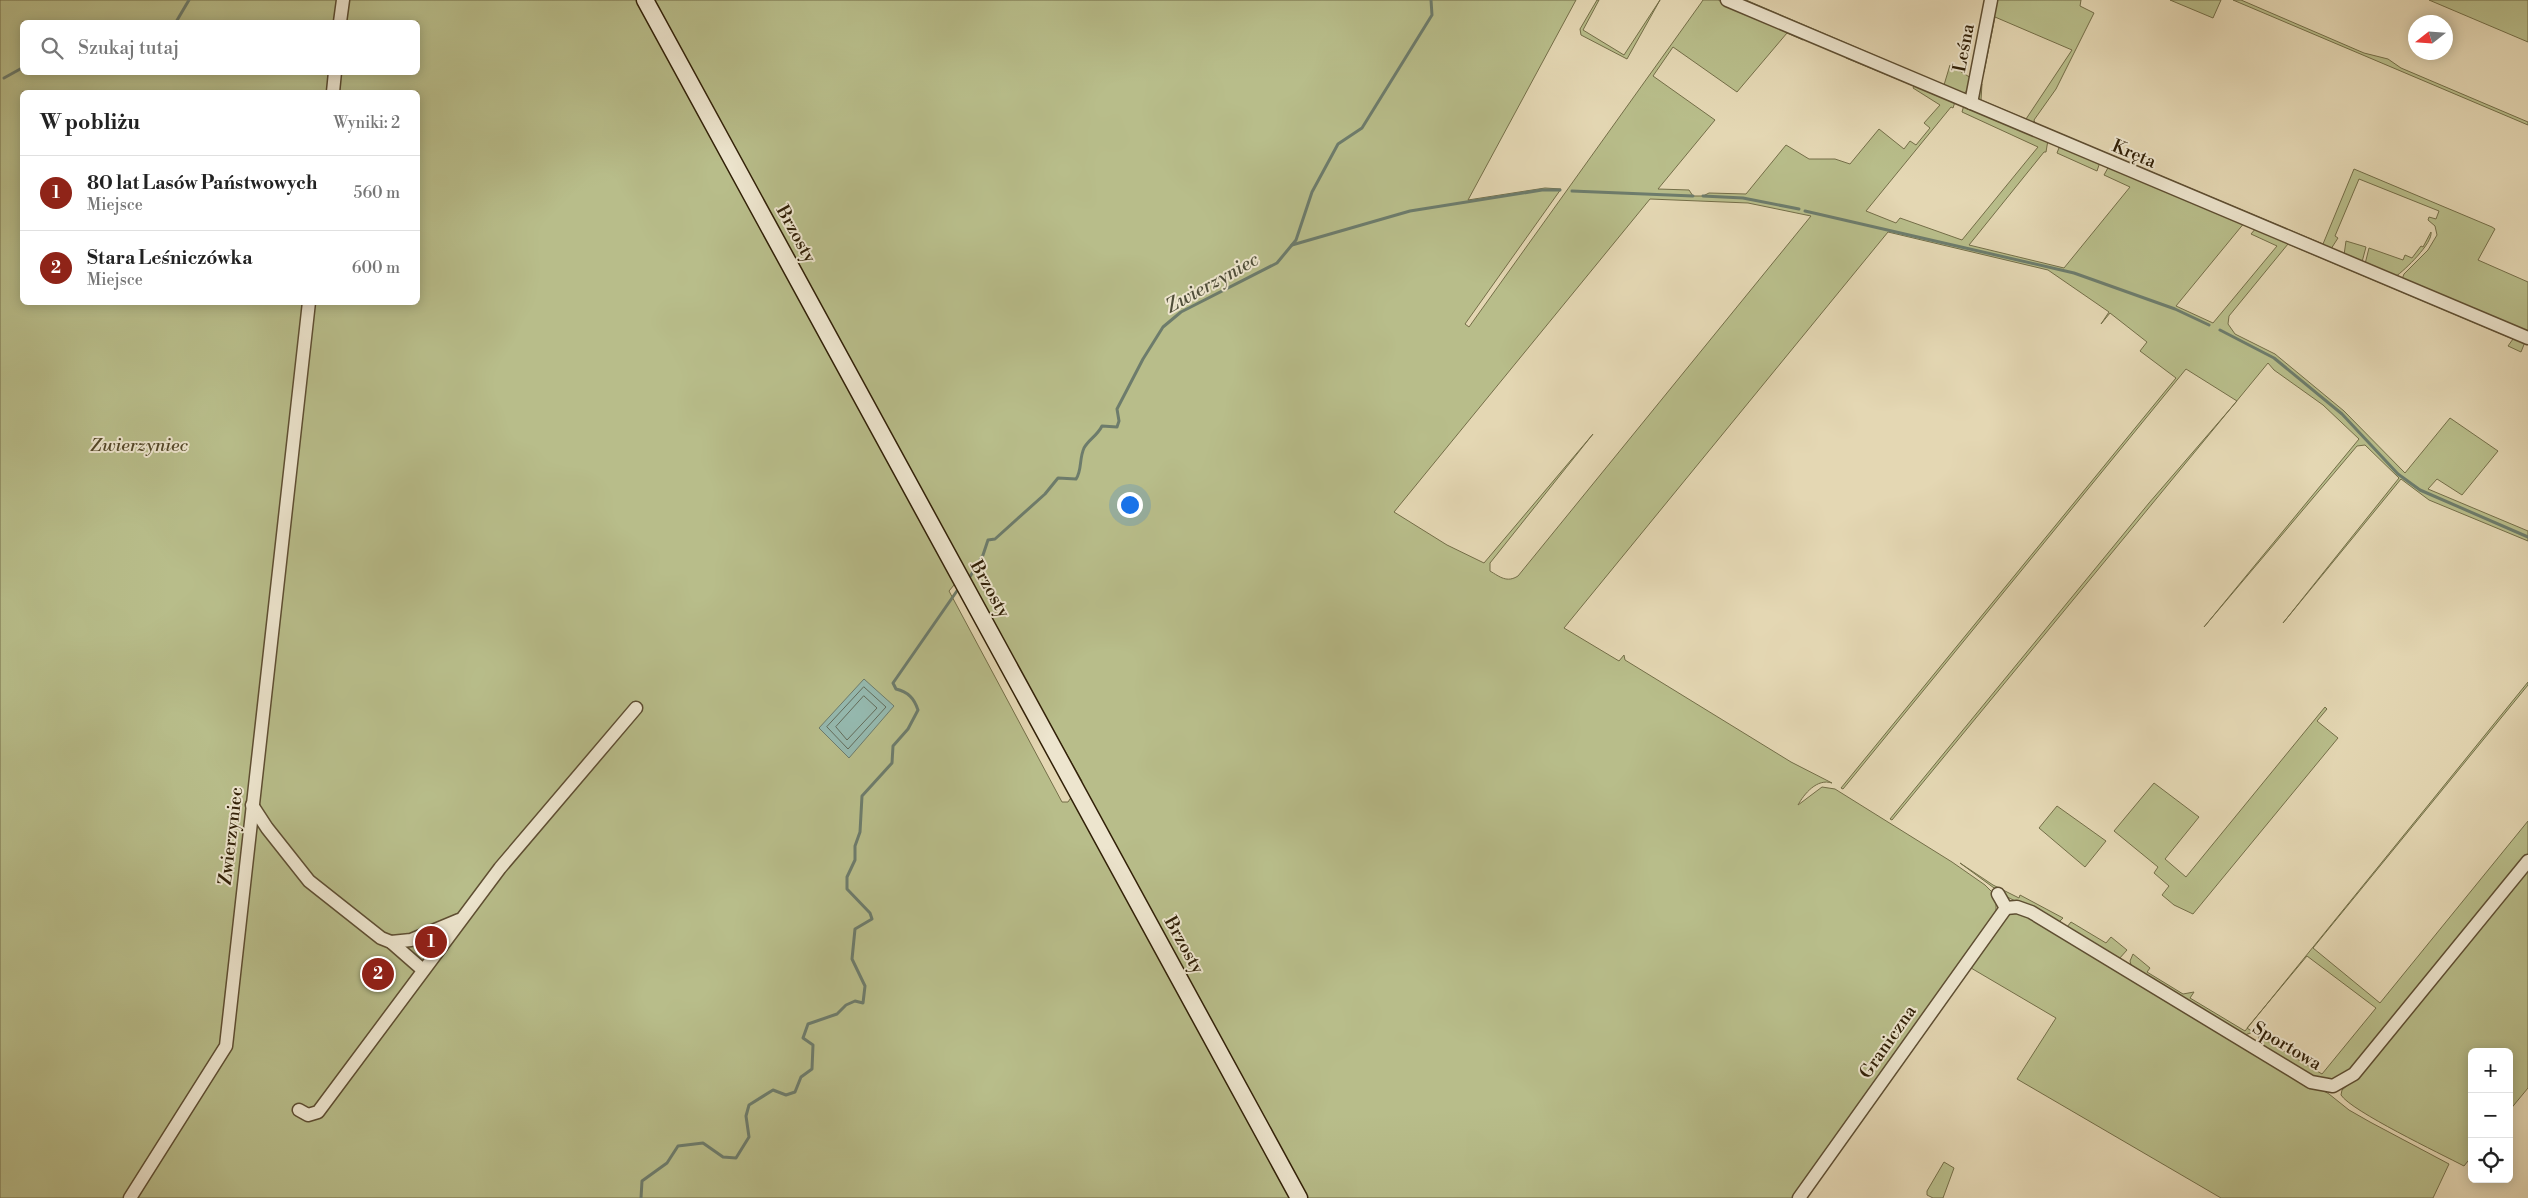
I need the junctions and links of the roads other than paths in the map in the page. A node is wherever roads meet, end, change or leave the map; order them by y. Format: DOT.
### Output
graph roads {
  1 [pos="343,0"];
  2 [pos="645,0"];
  3 [pos="1727,0"];
  4 [pos="1991,0"];
  5 [pos="340,20"];
  6 [pos="335,75"];
  7 [pos="333,90"];
  8 [pos="1971,104"];
  9 [pos="309,305"];
  10 [pos="2528,338"];
  11 [pos="636,708"];
  12 [pos="252,805"];
  13 [pos="2528,862"];
  14 [pos="1998,894"];
  15 [pos="2006,908"];
  16 [pos="460,920"];
  17 [pos="391,942"];
  18 [pos="424,970"];
  19 [pos="298,1110"];
  20 [pos="130,1198"];
  21 [pos="1299,1198"];
  22 [pos="1799,1198"];
  1 -- 5 [label="street"];
  2 -- 21 [label="street, Brzosty"];
  3 -- 8 [label="street, Kręta"];
  4 -- 8 [label="street, Leśna"];
  6 -- 7 [label="street"];
  8 -- 10 [label="street, Kręta"];
  9 -- 12 [label="street, Zwierzyniec"];
  11 -- 16 [label="street"];
  12 -- 17 [label="street"];
  12 -- 20 [label="street, Zwierzyniec"];
  13 -- 15 [label="street, Sportowa"];
  14 -- 15 [label="street"];
  15 -- 22 [label="street, Graniczna"];
  16 -- 17 [label="street"];
  16 -- 18 [label="street"];
  17 -- 18 [label="street"];
  18 -- 19 [label="street"];
}
